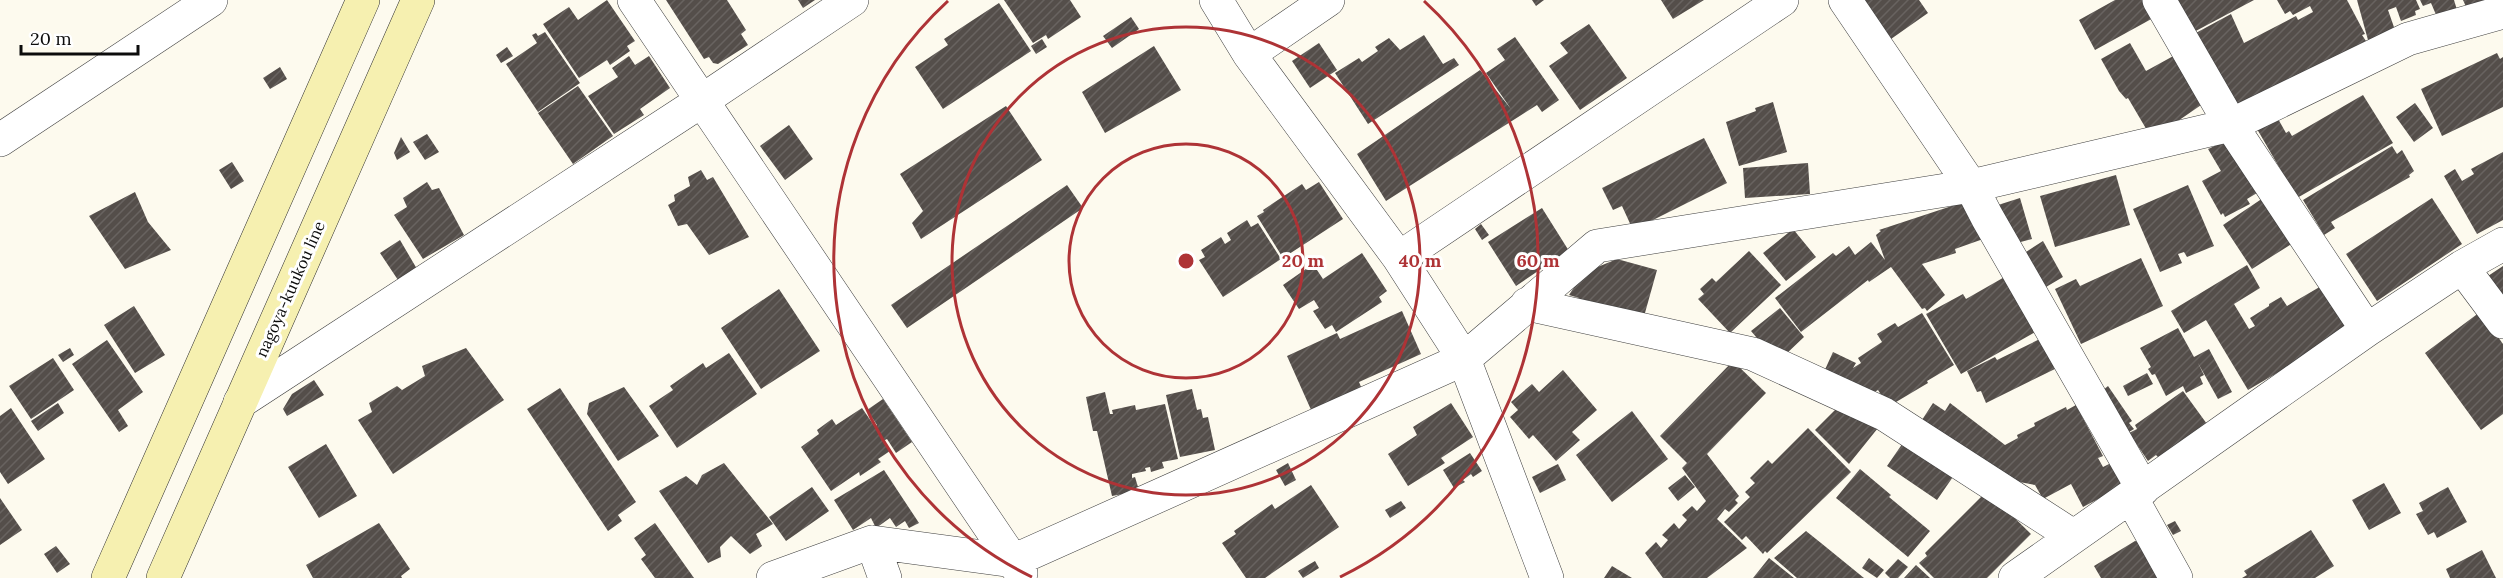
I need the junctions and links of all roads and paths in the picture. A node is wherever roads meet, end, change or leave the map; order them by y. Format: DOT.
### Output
graph roads {
  1 [pos="211,0"];
  2 [pos="363,0"];
  3 [pos="418,0"];
  4 [pos="634,0"];
  5 [pos="852,0"];
  6 [pos="1216,0"];
  7 [pos="1328,0"];
  8 [pos="1782,0"];
  9 [pos="1845,0"];
  10 [pos="2159,0"];
  11 [pos="2503,12"];
  12 [pos="1249,54"];
  13 [pos="703,100"];
  14 [pos="2231,125"];
  15 [pos="0,140"];
  16 [pos="1971,186"];
  17 [pos="2503,244"];
  18 [pos="1399,258"];
  19 [pos="2462,267"];
  20 [pos="1527,304"];
  21 [pos="2503,322"];
  22 [pos="2367,330"];
  23 [pos="1464,359"];
  24 [pos="240,402"];
  25 [pos="2137,493"];
  26 [pos="2073,536"];
  27 [pos="872,542"];
  28 [pos="1019,569"];
  29 [pos="108,578"];
  30 [pos="163,578"];
  31 [pos="773,578"];
  32 [pos="885,578"];
  33 [pos="1547,578"];
  34 [pos="2015,578"];
  35 [pos="2176,578"];
  1 -- 15 [label="street"];
  2 -- 29 [label="main road"];
  3 -- 24 [label="main road, nagoya-kuukou line"];
  4 -- 13 [label="street"];
  5 -- 13 [label="street"];
  6 -- 12 [label="street"];
  7 -- 12 [label="street"];
  8 -- 18 [label="street"];
  9 -- 16 [label="street"];
  10 -- 14 [label="street"];
  11 -- 14 [label="street"];
  12 -- 18 [label="street"];
  13 -- 24 [label="street"];
  13 -- 28 [label="street"];
  14 -- 16 [label="street"];
  14 -- 22 [label="street"];
  16 -- 20 [label="street"];
  16 -- 25 [label="street"];
  17 -- 19 [label="street"];
  18 -- 23 [label="street"];
  19 -- 21 [label="street"];
  19 -- 22 [label="street"];
  20 -- 23 [label="street"];
  20 -- 26 [label="street"];
  22 -- 25 [label="street"];
  23 -- 28 [label="street"];
  23 -- 33 [label="street"];
  24 -- 30 [label="main road, nagoya-kuukou line"];
  25 -- 26 [label="street"];
  25 -- 35 [label="street"];
  26 -- 34 [label="street"];
  27 -- 28 [label="street"];
  27 -- 31 [label="street"];
  27 -- 32 [label="street"];
}
